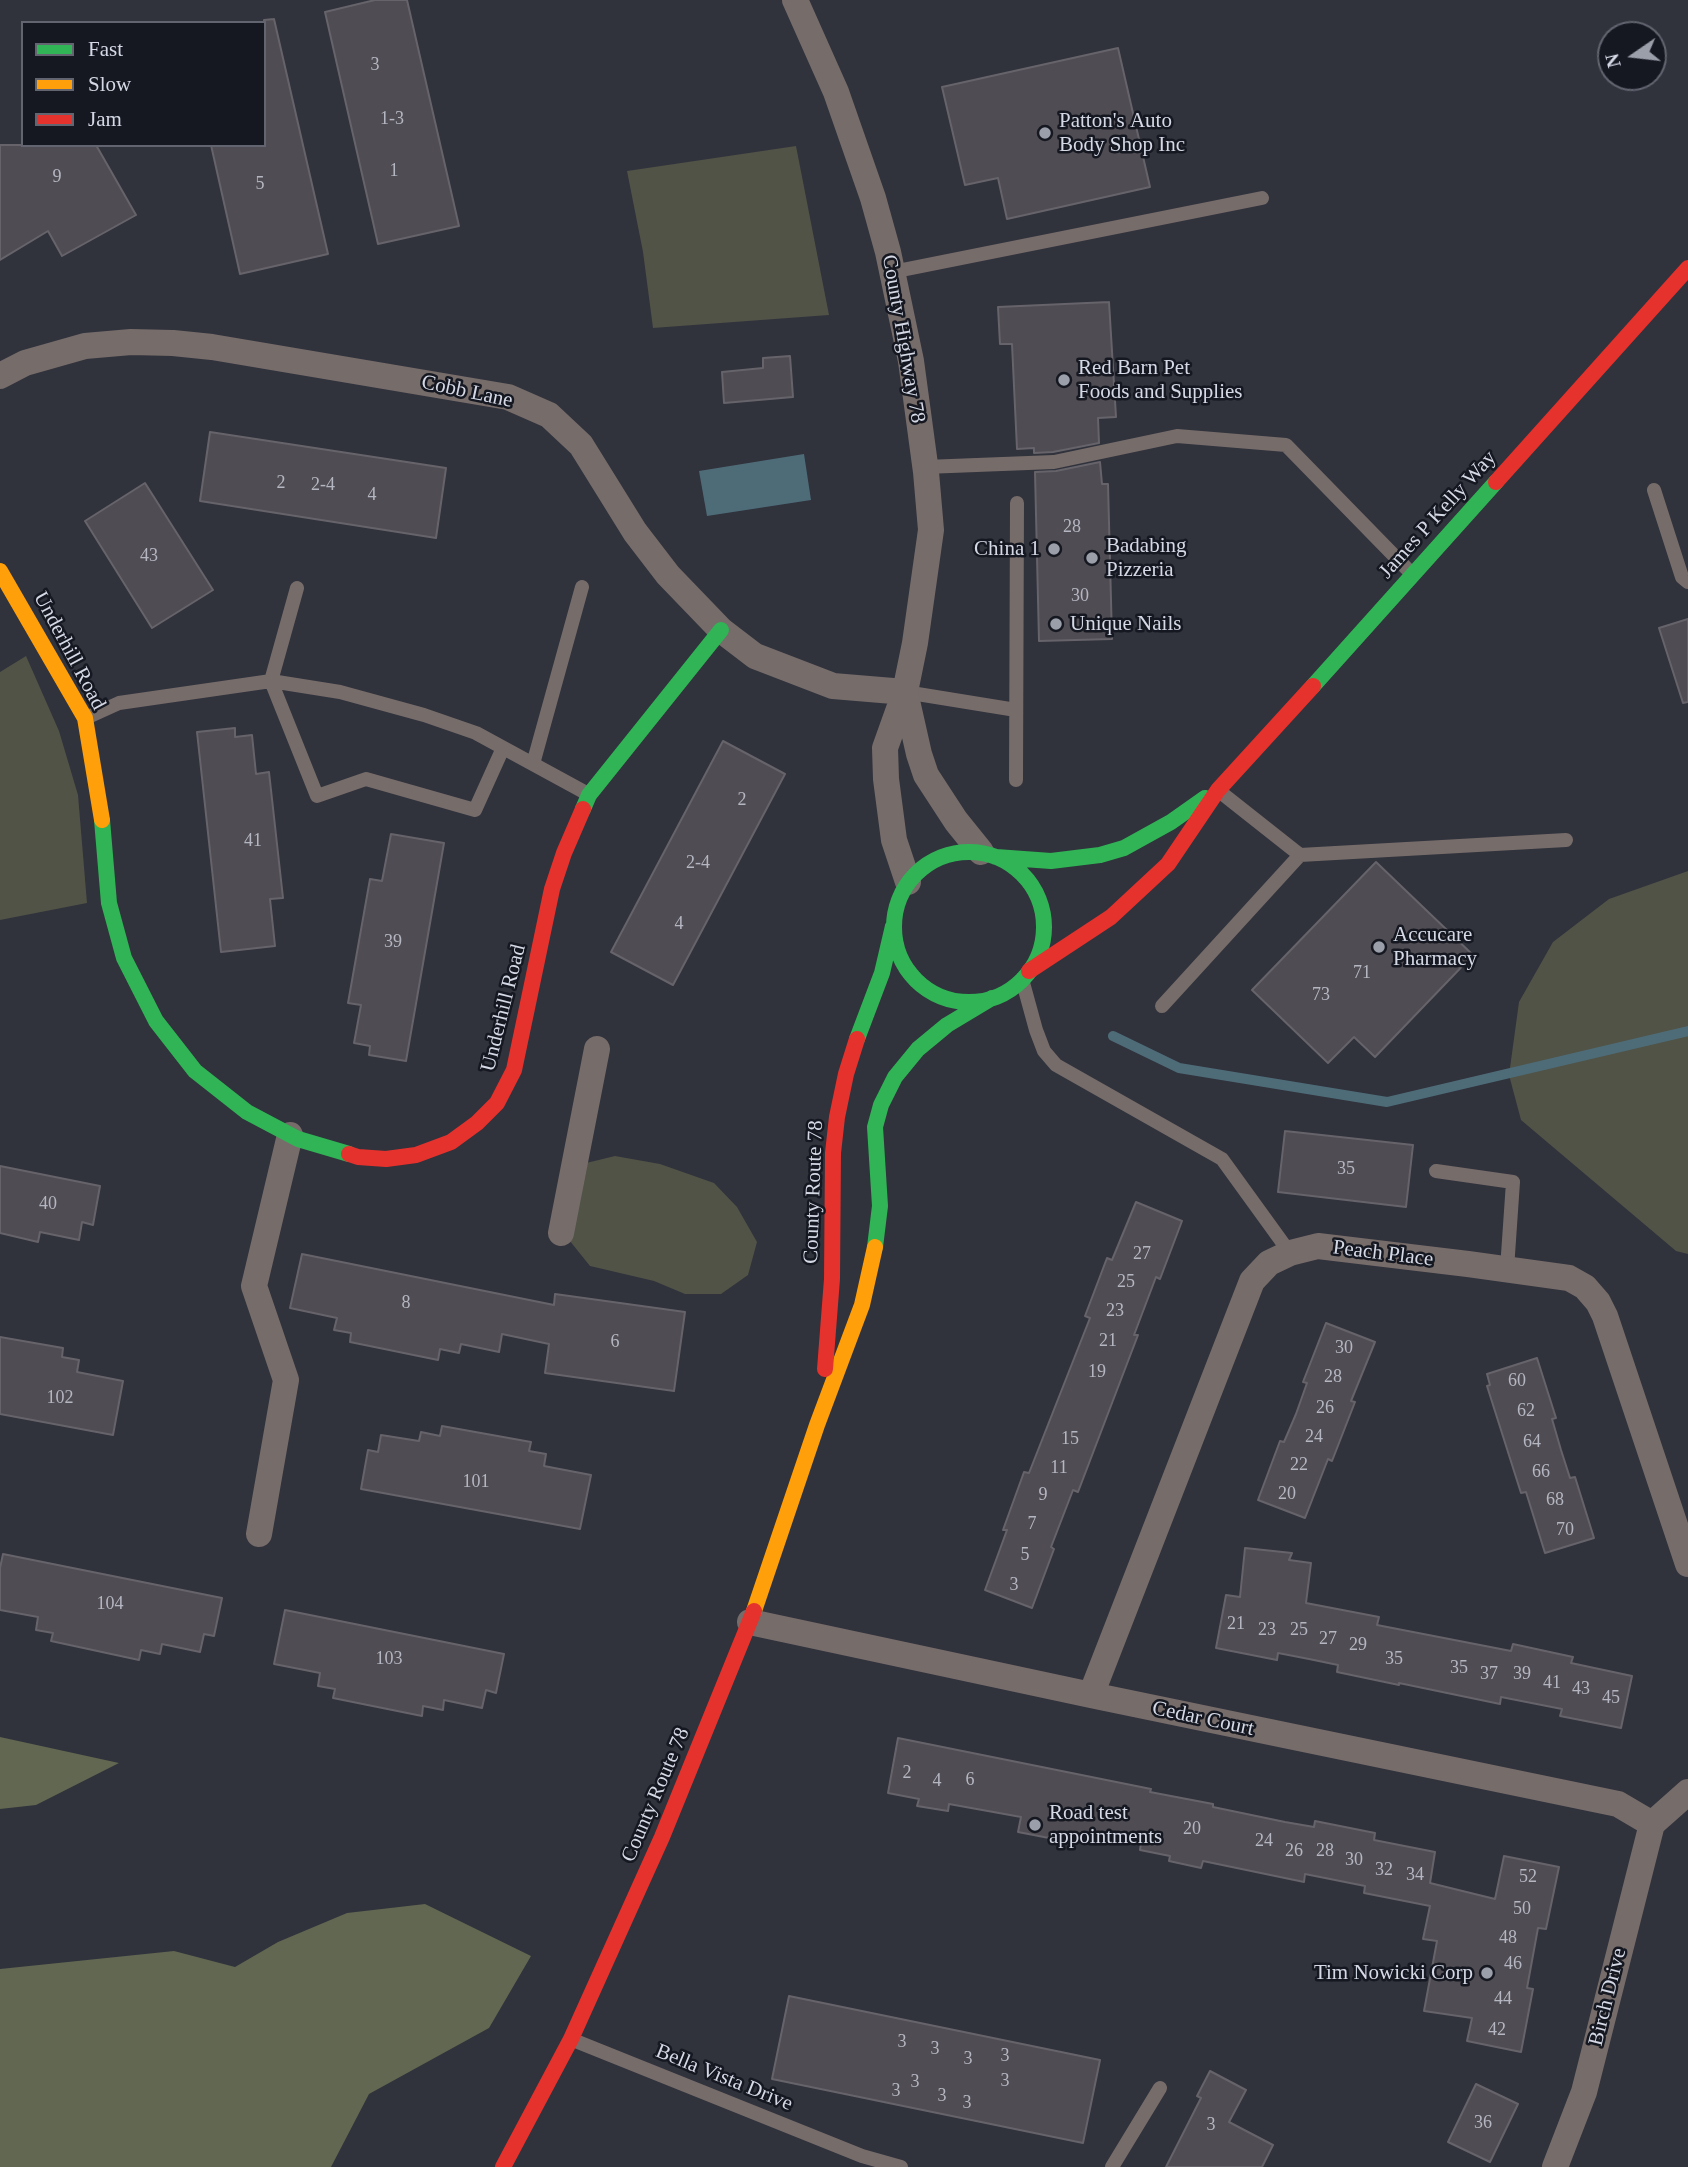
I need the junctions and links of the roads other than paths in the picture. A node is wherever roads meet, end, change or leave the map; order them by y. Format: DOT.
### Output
graph roads {
  1 [pos="795,0"];
  2 [pos="1262,198"];
  3 [pos="1688,268"];
  4 [pos="892,272"];
  5 [pos="0,376"];
  6 [pos="925,467"];
  7 [pos="1654,490"];
  8 [pos="1017,503"];
  9 [pos="0,572"];
  10 [pos="1413,575"];
  11 [pos="1688,582"];
  12 [pos="582,587"];
  13 [pos="297,588"];
  14 [pos="721,630"];
  15 [pos="271,681"];
  16 [pos="905,692"];
  17 [pos="1016,710"];
  18 [pos="85,718"];
  19 [pos="503,748"];
  20 [pos="533,764"];
  21 [pos="1016,780"];
  22 [pos="1217,790"];
  23 [pos="589,795"];
  24 [pos="1566,840"];
  25 [pos="988,855"];
  26 [pos="1300,855"];
  27 [pos="908,882"];
  28 [pos="893,926"];
  29 [pos="1026,975"];
  30 [pos="992,998"];
  31 [pos="1163,1006"];
  32 [pos="597,1049"];
  33 [pos="290,1135"];
  34 [pos="1436,1171"];
  35 [pos="561,1233"];
  36 [pos="1290,1253"];
  37 [pos="1507,1269"];
  38 [pos="817,1425"];
  39 [pos="259,1534"];
  40 [pos="1688,1564"];
  41 [pos="750,1622"];
  42 [pos="1091,1695"];
  43 [pos="1688,1792"];
  44 [pos="1652,1824"];
  45 [pos="571,2039"];
  46 [pos="1160,2088"];
  47 [pos="859,2162"];
  48 [pos="503,2167"];
  49 [pos="901,2167"];
  50 [pos="1112,2167"];
  51 [pos="1555,2167"];
  1 -- 4 [label="street, County Highway 78"];
  2 -- 4 [label="lane"];
  3 -- 10 [label="street, James P Kelly Way"];
  4 -- 6 [label="street, County Highway 78"];
  5 -- 14 [label="street, Cobb Lane"];
  6 -- 10 [label="lane"];
  6 -- 16 [label="street, County Highway 78"];
  7 -- 11 [label="lane"];
  8 -- 17 [label="lane"];
  9 -- 18 [label="street, Underhill Road"];
  10 -- 22 [label="street, James P Kelly Way"];
  12 -- 20 [label="lane"];
  13 -- 15 [label="lane"];
  14 -- 16 [label="street, Cobb Lane"];
  14 -- 23 [label="street, Underhill Road"];
  15 -- 18 [label="lane"];
  15 -- 19 [label="lane"];
  15 -- 19 [label="lane"];
  16 -- 17 [label="lane"];
  16 -- 25 [label="street, County Highway 78"];
  16 -- 27 [label="street, County Highway 78"];
  17 -- 21 [label="lane"];
  18 -- 33 [label="street, Underhill Road"];
  19 -- 20 [label="lane"];
  20 -- 23 [label="lane"];
  22 -- 25 [label="street, James P Kelly Way"];
  22 -- 26 [label="lane"];
  22 -- 29 [label="street, James P Kelly Way"];
  23 -- 33 [label="street, Underhill Road"];
  24 -- 26 [label="lane"];
  25 -- 27 [label="street"];
  25 -- 29 [label="street"];
  26 -- 31 [label="lane"];
  27 -- 28 [label="street"];
  28 -- 30 [label="street"];
  28 -- 38 [label="street, County Route 78"];
  29 -- 30 [label="street"];
  29 -- 36 [label="lane"];
  30 -- 38 [label="street, County Route 78"];
  32 -- 35 [label="street"];
  33 -- 39 [label="street"];
  34 -- 37 [label="lane"];
  36 -- 37 [label="street, Peach Place"];
  36 -- 42 [label="street, Peach Place"];
  37 -- 40 [label="street, Peach Place"];
  38 -- 41 [label="street, County Route 78"];
  41 -- 42 [label="street, Cedar Court"];
  41 -- 45 [label="street, County Route 78"];
  42 -- 44 [label="street, Cedar Court"];
  43 -- 44 [label="street"];
  44 -- 51 [label="street, Birch Drive"];
  45 -- 47 [label="lane, Bella Vista Drive"];
  45 -- 48 [label="street, County Route 78"];
  46 -- 50 [label="lane"];
  47 -- 49 [label="lane, Bella Vista Drive"];
}
